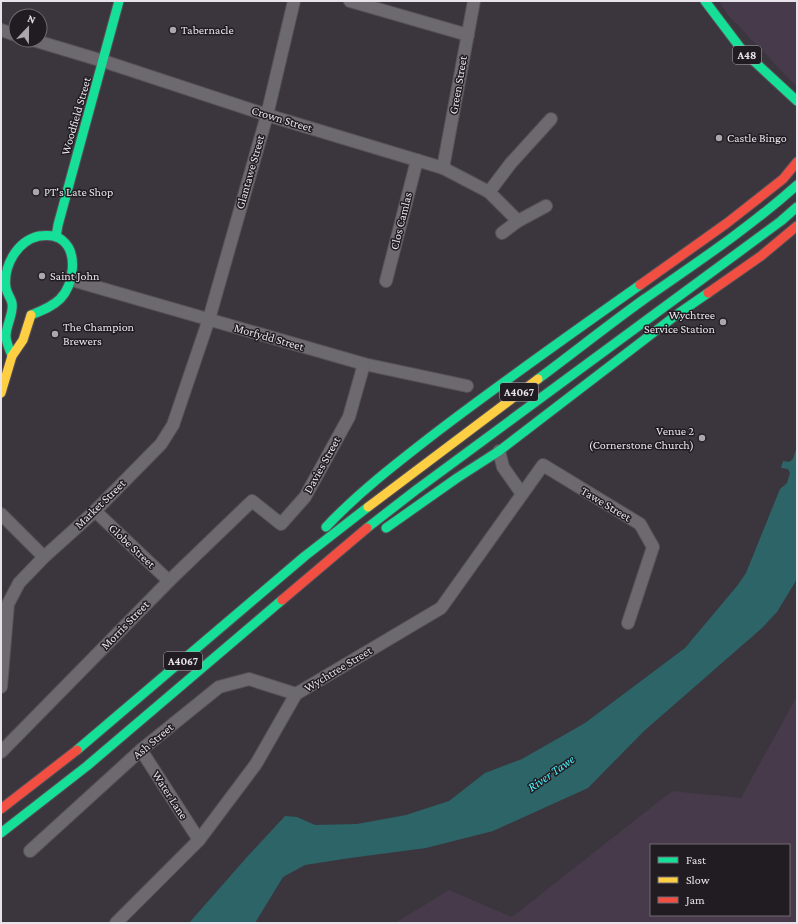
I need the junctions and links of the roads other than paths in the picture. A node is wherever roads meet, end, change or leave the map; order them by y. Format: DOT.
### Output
graph roads {
  1 [pos="119,1"];
  2 [pos="294,1"];
  3 [pos="350,1"];
  4 [pos="474,1"];
  5 [pos="705,1"];
  6 [pos="468,35"];
  7 [pos="48,44"];
  8 [pos="103,61"];
  9 [pos="797,101"];
  10 [pos="267,115"];
  11 [pos="551,119"];
  12 [pos="417,160"];
  13 [pos="797,162"];
  14 [pos="443,168"];
  15 [pos="797,186"];
  16 [pos="489,192"];
  17 [pos="546,206"];
  18 [pos="797,207"];
  19 [pos="518,221"];
  20 [pos="797,226"];
  21 [pos="502,234"];
  22 [pos="56,237"];
  23 [pos="5,264"];
  24 [pos="72,280"];
  25 [pos="386,281"];
  26 [pos="21,309"];
  27 [pos="209,319"];
  28 [pos="12,356"];
  29 [pos="364,364"];
  30 [pos="467,386"];
  31 [pos="1,394"];
  32 [pos="499,452"];
  33 [pos="543,465"];
  34 [pos="522,494"];
  35 [pos="252,501"];
  36 [pos="95,511"];
  37 [pos="1,514"];
  38 [pos="305,556"];
  39 [pos="44,557"];
  40 [pos="313,575"];
  41 [pos="169,581"];
  42 [pos="628,623"];
  43 [pos="1,687"];
  44 [pos="296,694"];
  45 [pos="141,750"];
  46 [pos="1,752"];
  47 [pos="1,809"];
  48 [pos="1,833"];
  49 [pos="199,840"];
  50 [pos="30,851"];
  51 [pos="116,923"];
  1 -- 8 [label="main road, Woodfield Street"];
  2 -- 10 [label="street, Glantawe Street"];
  3 -- 6 [label="street"];
  4 -- 6 [label="street, Green Street"];
  5 -- 9 [label="main road, A48"];
  6 -- 14 [label="street, Green Street"];
  7 -- 8 [label="street, Crown Street"];
  8 -- 10 [label="street, Crown Street"];
  8 -- 22 [label="main road, Woodfield Street"];
  10 -- 12 [label="street, Crown Street"];
  10 -- 27 [label="street, Glantawe Street"];
  11 -- 16 [label="street"];
  12 -- 14 [label="street, Crown Street"];
  12 -- 25 [label="street, Clos Camlas"];
  13 -- 38 [label="main road"];
  14 -- 16 [label="street, Crown Street"];
  15 -- 38 [label="main road, A4067"];
  16 -- 19 [label="street, Crown Street"];
  17 -- 19 [label="street"];
  18 -- 40 [label="main road, A4067"];
  19 -- 21 [label="street"];
  20 -- 32 [label="main road"];
  22 -- 23 [label="main road"];
  22 -- 24 [label="main road"];
  23 -- 26 [label="main road"];
  24 -- 26 [label="main road"];
  24 -- 27 [label="street, Morfydd Street"];
  26 -- 28 [label="main road"];
  26 -- 28 [label="main road"];
  27 -- 29 [label="street, Morfydd Street"];
  27 -- 36 [label="street, Market Street"];
  28 -- 31 [label="main road"];
  29 -- 30 [label="street, Morfydd Street"];
  29 -- 35 [label="street, Davies Street"];
  32 -- 34 [label="street"];
  32 -- 40 [label="main road"];
  33 -- 34 [label="street, Wychtree Street"];
  33 -- 42 [label="street, Tawe Street"];
  34 -- 44 [label="street, Wychtree Street"];
  35 -- 41 [label="street, Morris Street"];
  36 -- 39 [label="street, Market Street"];
  36 -- 41 [label="street, Globe Street"];
  37 -- 39 [label="street"];
  38 -- 47 [label="main road, A4067"];
  39 -- 43 [label="street, Market Street"];
  40 -- 48 [label="main road, A4067"];
  41 -- 46 [label="street, Morris Street"];
  44 -- 45 [label="street, Ash Street"];
  44 -- 49 [label="street, Wychtree Street"];
  45 -- 49 [label="street, Water Lane"];
  45 -- 50 [label="street, Ash Street"];
  49 -- 51 [label="street, Wychtree Street"];
}
